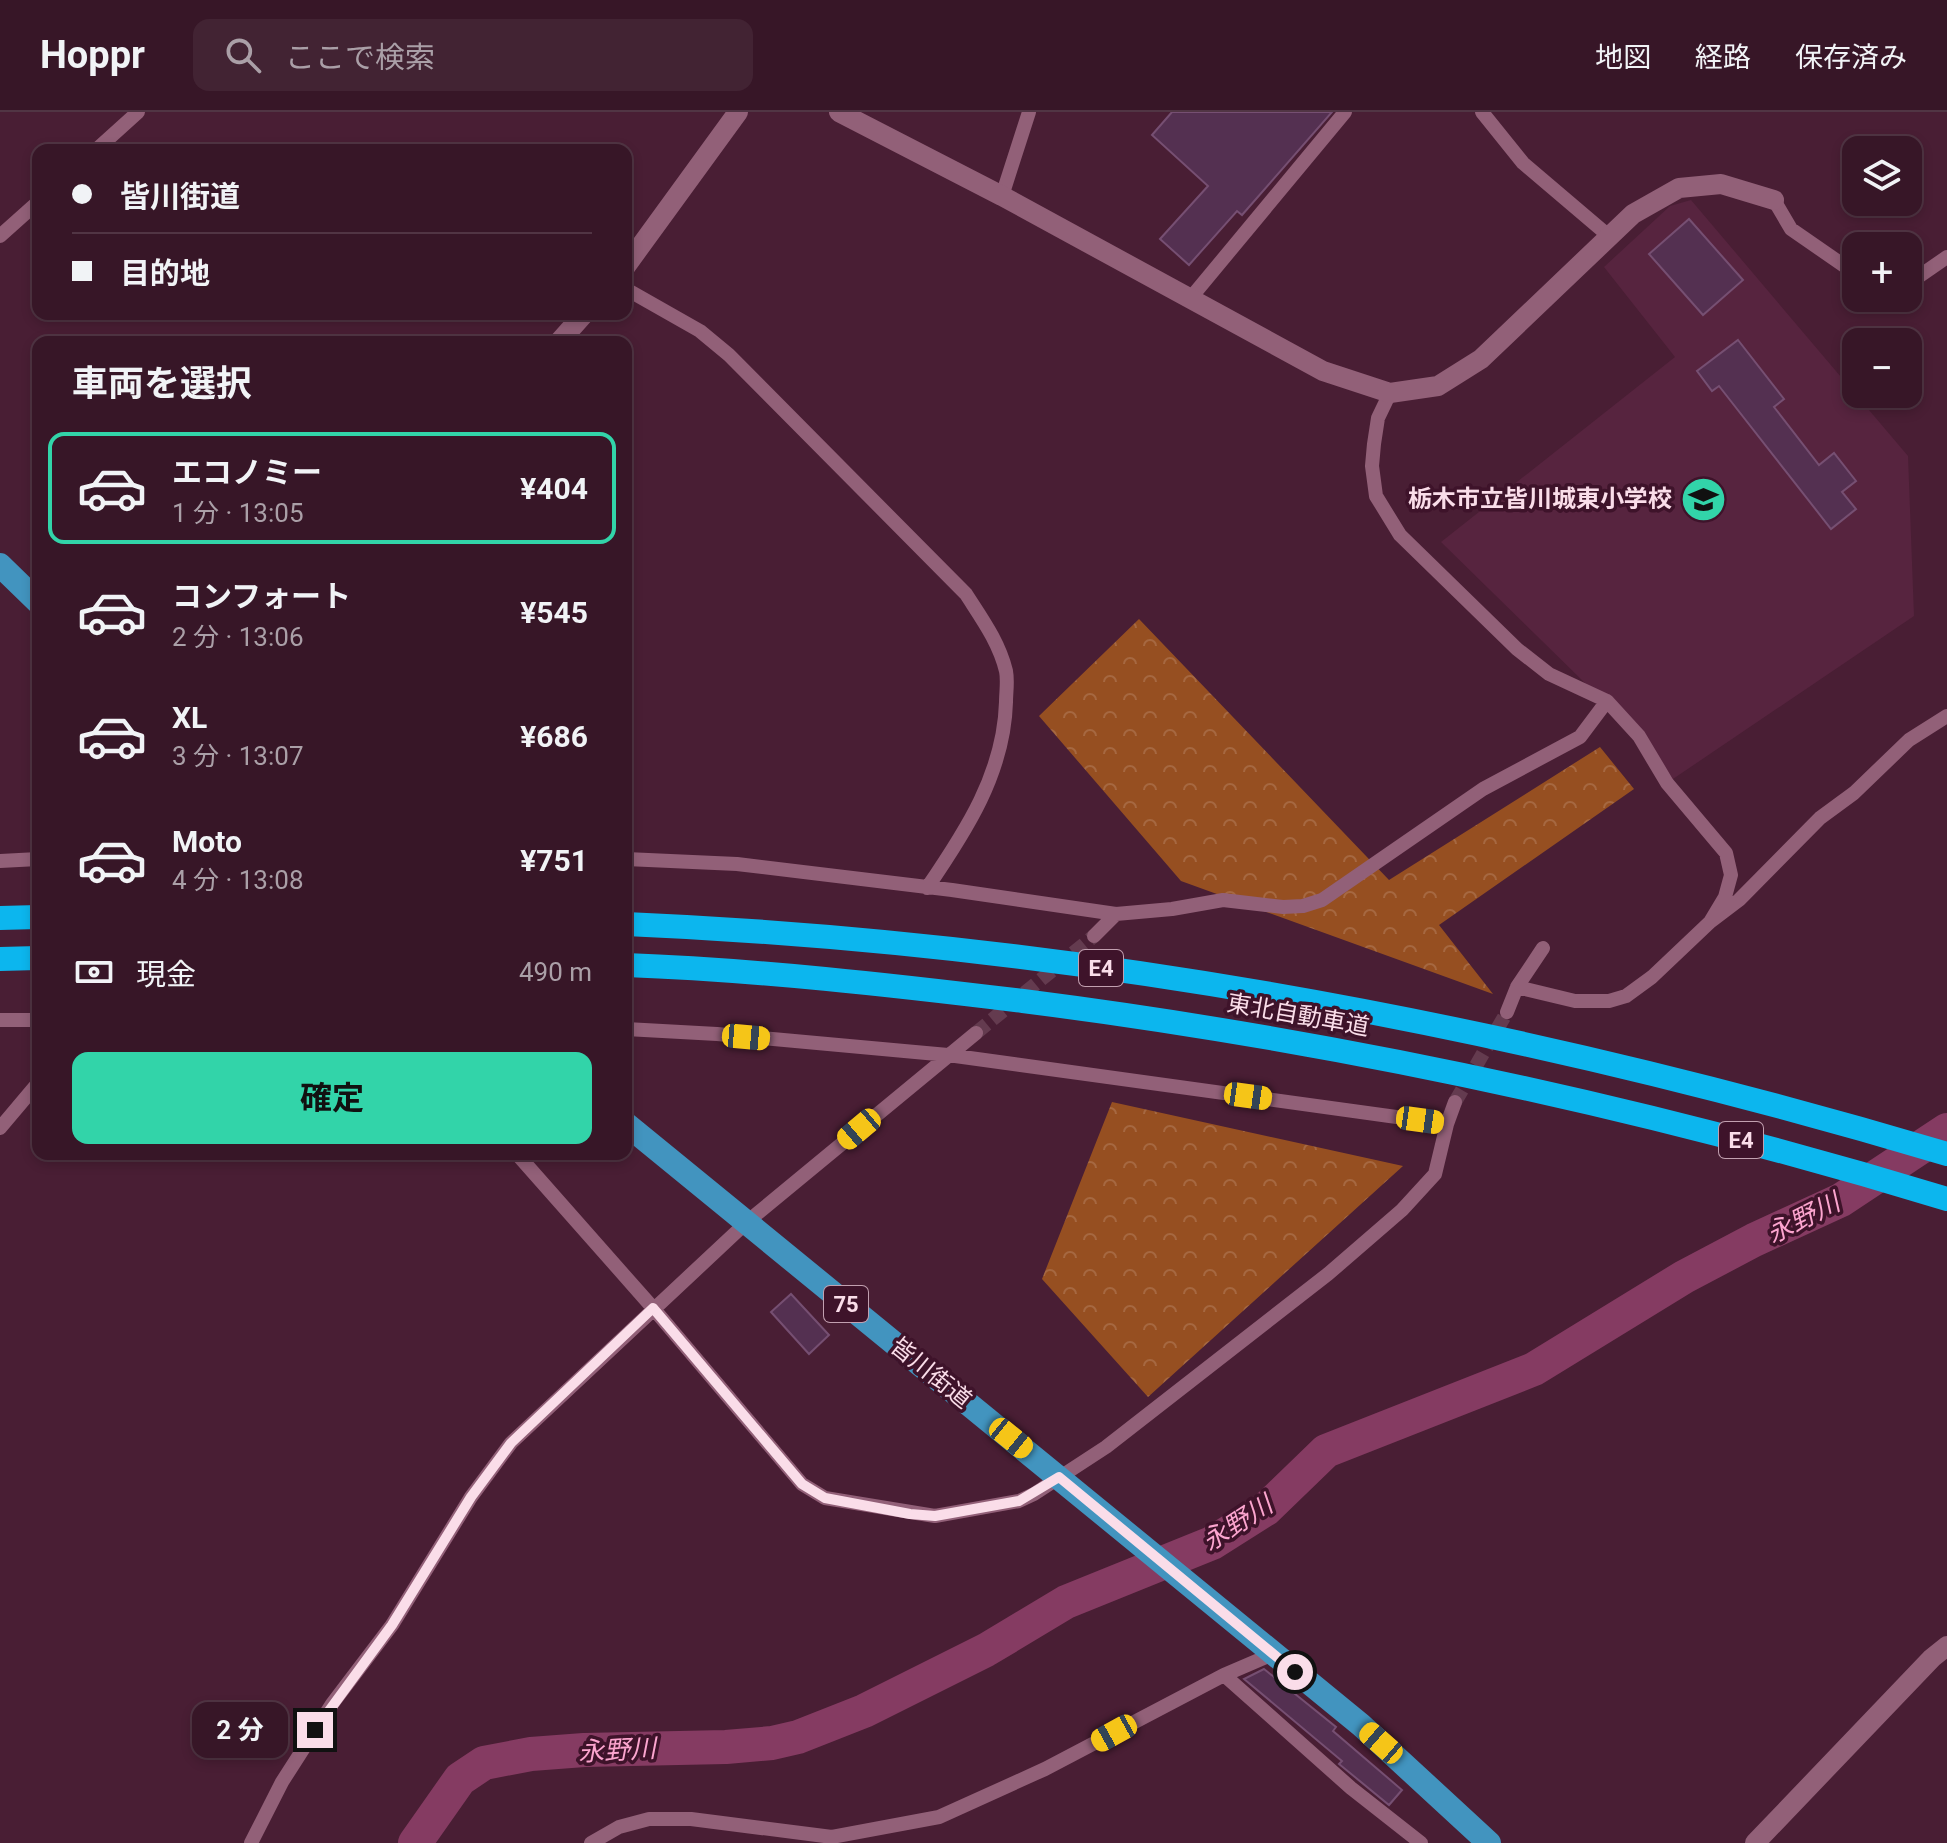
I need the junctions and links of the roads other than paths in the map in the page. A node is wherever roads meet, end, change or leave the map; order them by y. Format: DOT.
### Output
graph roads {
  1 [pos="138,112"];
  2 [pos="738,112"];
  3 [pos="839,112"];
  4 [pos="1029,112"];
  5 [pos="1345,112"];
  6 [pos="1482,112"];
  7 [pos="103,144"];
  8 [pos="1002,196"];
  9 [pos="1774,200"];
  10 [pos="32,207"];
  11 [pos="0,236"];
  12 [pos="1610,237"];
  13 [pos="1947,257"];
  14 [pos="632,258"];
  15 [pos="1842,264"];
  16 [pos="1922,274"];
  17 [pos="632,292"];
  18 [pos="1189,300"];
  19 [pos="579,320"];
  20 [pos="564,336"];
  21 [pos="1390,393"];
  22 [pos="0,565"];
  23 [pos="32,596"];
  24 [pos="1607,701"];
  25 [pos="1947,716"];
  26 [pos="32,859"];
  27 [pos="632,859"];
  28 [pos="0,861"];
  29 [pos="927,888"];
  30 [pos="1116,914"];
  31 [pos="32,917"];
  32 [pos="0,918"];
  33 [pos="1710,922"];
  34 [pos="632,924"];
  35 [pos="1094,936"];
  36 [pos="1543,948"];
  37 [pos="32,958"];
  38 [pos="0,959"];
  39 [pos="632,965"];
  40 [pos="1517,987"];
  41 [pos="1507,1012"];
  42 [pos="0,1020"];
  43 [pos="32,1020"];
  44 [pos="632,1029"];
  45 [pos="976,1033"];
  46 [pos="948,1055"];
  47 [pos="32,1090"];
  48 [pos="1455,1102"];
  49 [pos="1447,1124"];
  50 [pos="0,1128"];
  51 [pos="632,1129"];
  52 [pos="1947,1154"];
  53 [pos="522,1160"];
  54 [pos="1947,1199"];
  55 [pos="747,1222"];
  56 [pos="653,1308"];
  57 [pos="1063,1480"];
  58 [pos="1947,1646"];
  59 [pos="1267,1648"];
  60 [pos="1224,1675"];
  61 [pos="251,1843"];
  62 [pos="591,1843"];
  63 [pos="1421,1843"];
  64 [pos="1489,1843"];
  65 [pos="1755,1843"];
  1 -- 7 [label="street"];
  2 -- 14 [label="street"];
  3 -- 8 [label="street"];
  4 -- 8 [label="street"];
  5 -- 18 [label="street"];
  6 -- 12 [label="street"];
  8 -- 18 [label="street"];
  9 -- 12 [label="street"];
  9 -- 15 [label="street"];
  10 -- 11 [label="street"];
  12 -- 21 [label="street"];
  13 -- 16 [label="street"];
  17 -- 29 [label="street"];
  18 -- 21 [label="street"];
  19 -- 20 [label="street"];
  21 -- 24 [label="street"];
  22 -- 23 [label="main road"];
  24 -- 30 [label="street"];
  24 -- 33 [label="street"];
  25 -- 33 [label="street"];
  26 -- 28 [label="street"];
  27 -- 29 [label="street"];
  29 -- 30 [label="street"];
  30 -- 35 [label="street"];
  31 -- 32 [label="highway"];
  33 -- 40 [label="street"];
  34 -- 52 [label="highway, 東北自動車道 / E4"];
  36 -- 40 [label="street"];
  37 -- 38 [label="highway"];
  39 -- 54 [label="highway, 東北自動車道 / E4"];
  40 -- 41 [label="street"];
  42 -- 43 [label="street"];
  44 -- 46 [label="street"];
  45 -- 46 [label="street"];
  46 -- 49 [label="street"];
  46 -- 55 [label="street"];
  47 -- 50 [label="street"];
  48 -- 49 [label="street"];
  49 -- 57 [label="street"];
  51 -- 55 [label="main road, 皆川街道 / 75"];
  53 -- 56 [label="street"];
  55 -- 56 [label="street"];
  55 -- 57 [label="main road, 皆川街道 / 75"];
  56 -- 57 [label="street"];
  56 -- 61 [label="street"];
  57 -- 59 [label="main road, 皆川街道 / 75"];
  58 -- 65 [label="street"];
  59 -- 60 [label="street"];
  59 -- 64 [label="main road, 皆川街道 / 75"];
  60 -- 62 [label="street"];
  60 -- 63 [label="street"];
}
